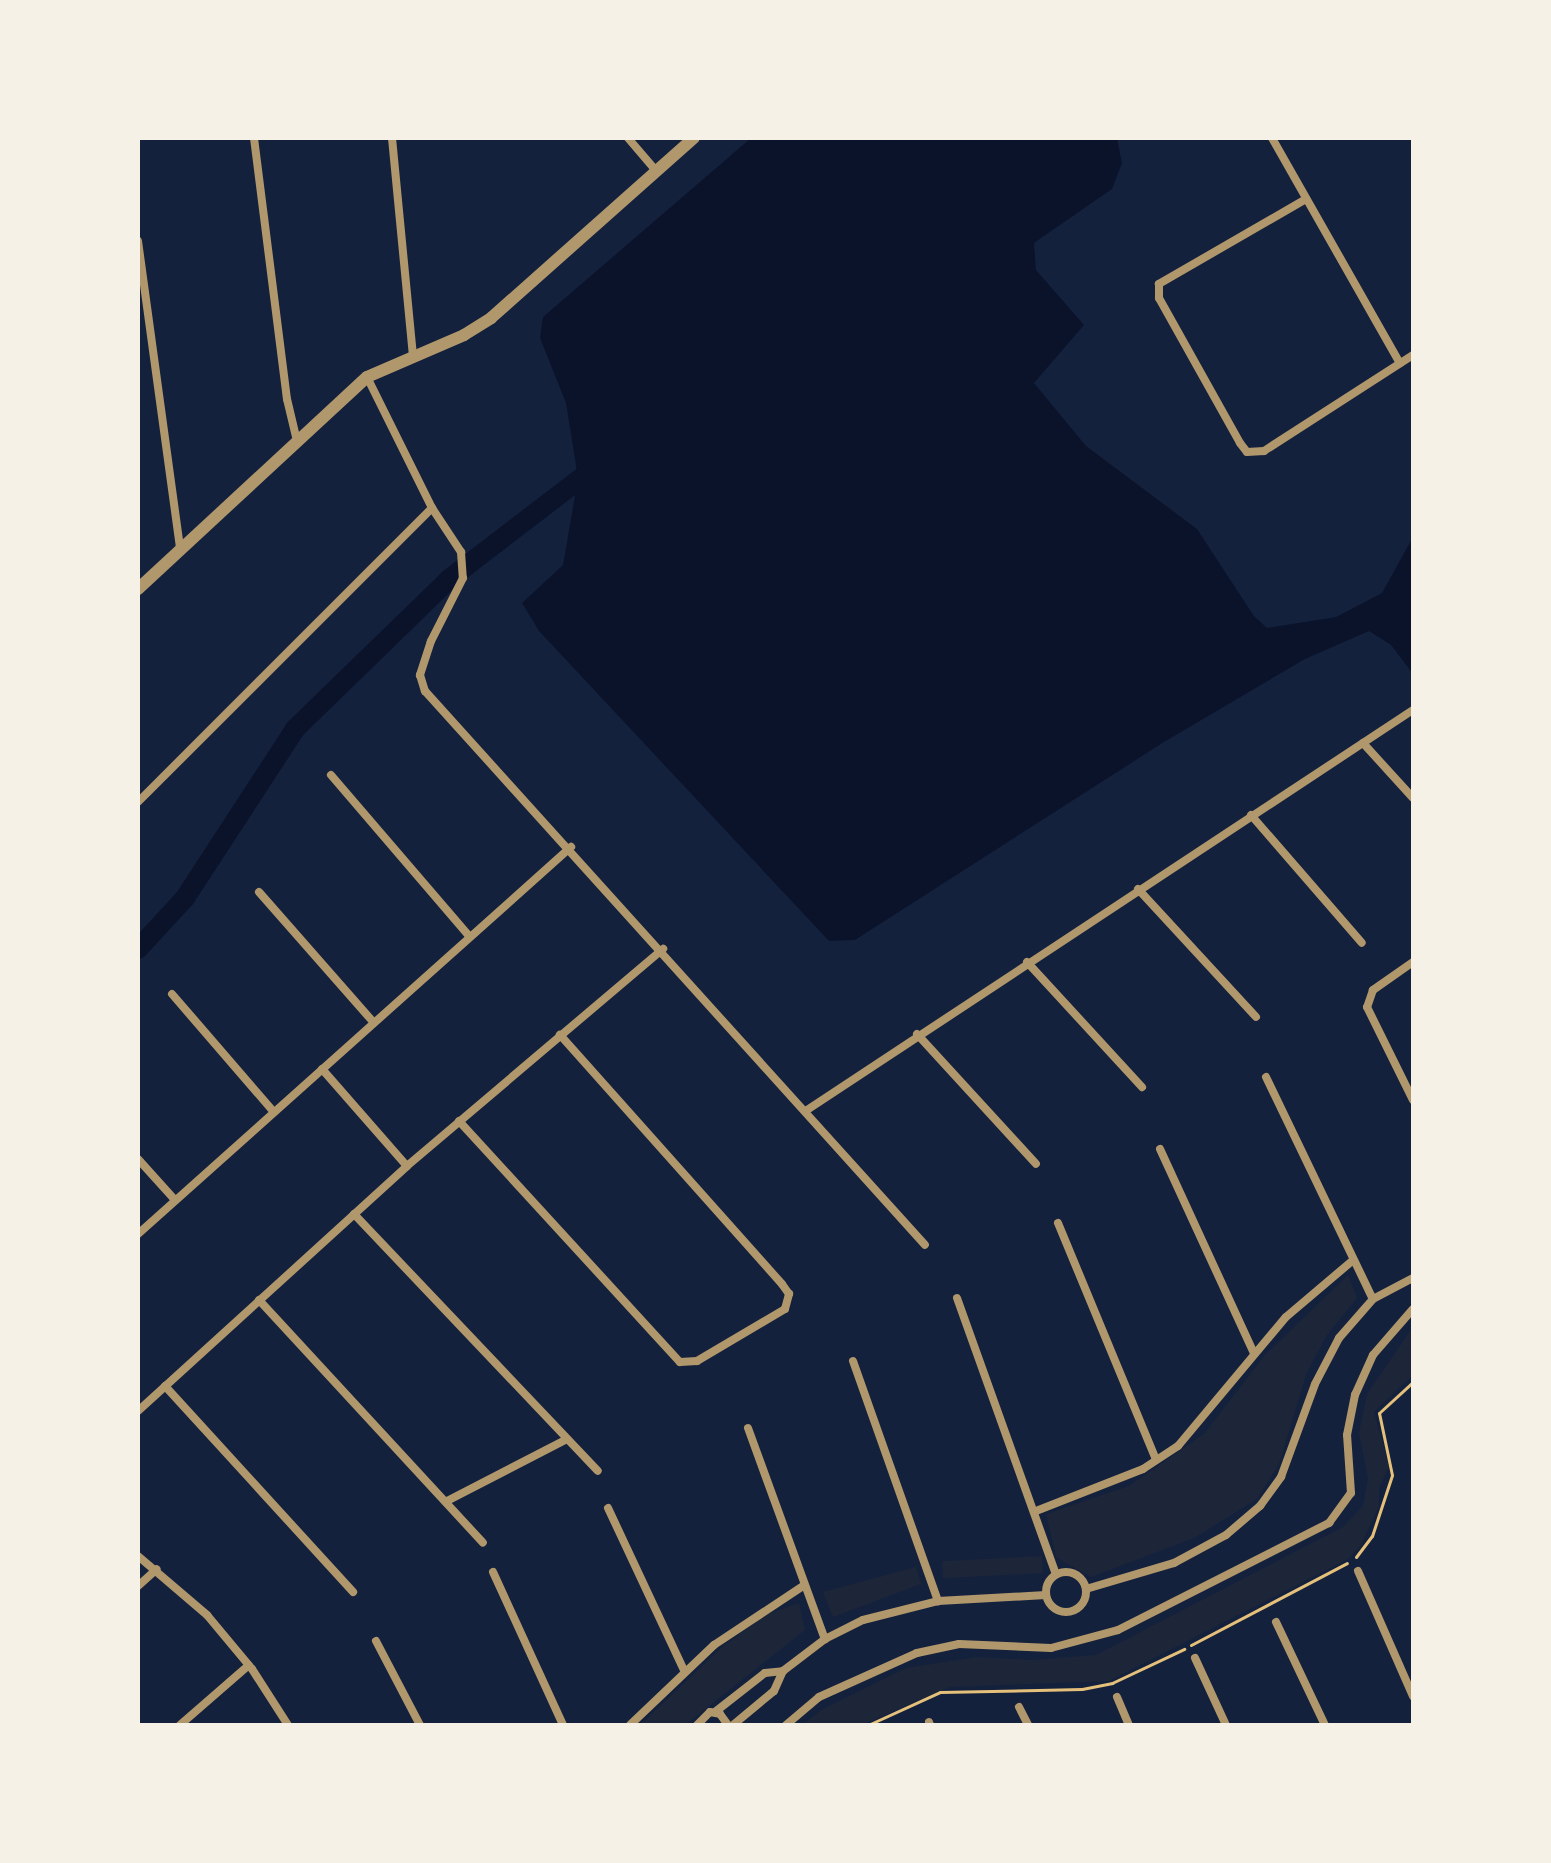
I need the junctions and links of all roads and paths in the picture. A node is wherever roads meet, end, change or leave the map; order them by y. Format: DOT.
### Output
graph roads {
  1 [pos="254,138"];
  2 [pos="392,138"];
  3 [pos="628,138"];
  4 [pos="694,138"];
  5 [pos="1272,138"];
  6 [pos="657,172"];
  7 [pos="1306,199"];
  8 [pos="138,241"];
  9 [pos="413,355"];
  10 [pos="1413,355"];
  11 [pos="1400,363"];
  12 [pos="367,377"];
  13 [pos="297,441"];
  14 [pos="432,508"];
  15 [pos="180,549"];
  16 [pos="138,589"];
  17 [pos="1413,710"];
  18 [pos="1363,743"];
  19 [pos="331,775"];
  20 [pos="1413,798"];
  21 [pos="138,802"];
  22 [pos="1251,815"];
  23 [pos="571,847"];
  24 [pos="1138,889"];
  25 [pos="259,892"];
  26 [pos="470,937"];
  27 [pos="1362,943"];
  28 [pos="663,949"];
  29 [pos="1027,962"];
  30 [pos="1413,962"];
  31 [pos="172,994"];
  32 [pos="1256,1017"];
  33 [pos="374,1023"];
  34 [pos="917,1034"];
  35 [pos="560,1035"];
  36 [pos="322,1069"];
  37 [pos="1266,1077"];
  38 [pos="1142,1087"];
  39 [pos="1413,1100"];
  40 [pos="807,1110"];
  41 [pos="274,1112"];
  42 [pos="459,1121"];
  43 [pos="1160,1149"];
  44 [pos="138,1159"];
  45 [pos="1036,1164"];
  46 [pos="407,1166"];
  47 [pos="175,1200"];
  48 [pos="354,1214"];
  49 [pos="1058,1223"];
  50 [pos="138,1234"];
  51 [pos="925,1245"];
  52 [pos="1352,1261"];
  53 [pos="1413,1278"];
  54 [pos="957,1298"];
  55 [pos="1373,1299"];
  56 [pos="259,1300"];
  57 [pos="1413,1309"];
  58 [pos="1254,1353"];
  59 [pos="853,1361"];
  60 [pos="165,1386"];
  61 [pos="138,1411"];
  62 [pos="748,1428"];
  63 [pos="565,1440"];
  64 [pos="1156,1460"];
  65 [pos="598,1471"];
  66 [pos="447,1501"];
  67 [pos="608,1508"];
  68 [pos="1036,1511"];
  69 [pos="483,1543"];
  70 [pos="138,1556"];
  71 [pos="157,1569"];
  72 [pos="1358,1571"];
  73 [pos="493,1572"];
  74 [pos="1056,1574"];
  75 [pos="138,1586"];
  76 [pos="803,1586"];
  77 [pos="1086,1589"];
  78 [pos="353,1592"];
  79 [pos="1046,1595"];
  80 [pos="938,1601"];
  81 [pos="1276,1622"];
  82 [pos="825,1639"];
  83 [pos="376,1641"];
  84 [pos="1195,1658"];
  85 [pos="249,1665"];
  86 [pos="684,1670"];
  87 [pos="783,1671"];
  88 [pos="1413,1696"];
  89 [pos="1117,1697"];
  90 [pos="1019,1707"];
  91 [pos="715,1712"];
  92 [pos="180,1725"];
  93 [pos="288,1725"];
  94 [pos="420,1725"];
  95 [pos="563,1725"];
  96 [pos="630,1725"];
  97 [pos="697,1725"];
  98 [pos="730,1725"];
  99 [pos="786,1725"];
  100 [pos="1028,1725"];
  101 [pos="1129,1725"];
  102 [pos="1226,1725"];
  103 [pos="1325,1725"];
  1 -- 13 [label="street"];
  2 -- 9 [label="street"];
  3 -- 6 [label="street"];
  4 -- 6 [label="street"];
  5 -- 7 [label="street"];
  6 -- 9 [label="street"];
  7 -- 11 [label="street"];
  7 -- 11 [label="street"];
  8 -- 15 [label="street"];
  9 -- 12 [label="street"];
  10 -- 11 [label="street"];
  12 -- 13 [label="street"];
  12 -- 14 [label="street"];
  13 -- 15 [label="street"];
  14 -- 21 [label="street"];
  14 -- 23 [label="street"];
  15 -- 16 [label="street"];
  17 -- 18 [label="street"];
  18 -- 20 [label="street"];
  18 -- 22 [label="street"];
  19 -- 26 [label="street"];
  22 -- 24 [label="street"];
  22 -- 27 [label="street"];
  23 -- 26 [label="street"];
  23 -- 28 [label="street"];
  24 -- 29 [label="street"];
  24 -- 32 [label="street"];
  25 -- 33 [label="street"];
  26 -- 33 [label="street"];
  28 -- 35 [label="street"];
  28 -- 40 [label="street"];
  29 -- 34 [label="street"];
  29 -- 38 [label="street"];
  30 -- 39 [label="street"];
  31 -- 41 [label="street"];
  33 -- 36 [label="street"];
  34 -- 40 [label="street"];
  34 -- 45 [label="street"];
  35 -- 42 [label="street"];
  35 -- 42 [label="street"];
  36 -- 41 [label="street"];
  36 -- 46 [label="street"];
  37 -- 52 [label="street"];
  40 -- 51 [label="street"];
  41 -- 47 [label="street"];
  42 -- 46 [label="street"];
  43 -- 58 [label="street"];
  44 -- 47 [label="street"];
  46 -- 48 [label="street"];
  47 -- 50 [label="street"];
  48 -- 56 [label="street"];
  48 -- 63 [label="street"];
  49 -- 64 [label="street"];
  52 -- 55 [label="street"];
  52 -- 58 [label="street"];
  53 -- 55 [label="street"];
  54 -- 68 [label="street"];
  55 -- 77 [label="street"];
  56 -- 60 [label="street"];
  56 -- 66 [label="street"];
  57 -- 99 [label="street"];
  58 -- 64 [label="street"];
  59 -- 80 [label="street"];
  60 -- 61 [label="street"];
  60 -- 78 [label="street"];
  62 -- 76 [label="street"];
  63 -- 65 [label="street"];
  63 -- 66 [label="street"];
  64 -- 68 [label="street"];
  66 -- 69 [label="street"];
  67 -- 86 [label="street"];
  68 -- 74 [label="street"];
  70 -- 71 [label="street"];
  71 -- 75 [label="street"];
  71 -- 85 [label="street"];
  72 -- 88 [label="street"];
  73 -- 95 [label="street"];
  74 -- 77 [label="street"];
  74 -- 79 [label="street"];
  76 -- 82 [label="street"];
  76 -- 86 [label="street"];
  77 -- 79 [label="street"];
  79 -- 80 [label="street"];
  80 -- 82 [label="street"];
  81 -- 103 [label="street"];
  82 -- 87 [label="street"];
  83 -- 94 [label="street"];
  84 -- 102 [label="street"];
  85 -- 92 [label="street"];
  85 -- 93 [label="street"];
  86 -- 96 [label="street"];
  87 -- 91 [label="street"];
  87 -- 98 [label="street"];
  89 -- 101 [label="street"];
  90 -- 100 [label="street"];
  91 -- 97 [label="street"];
  91 -- 98 [label="street"];
}
